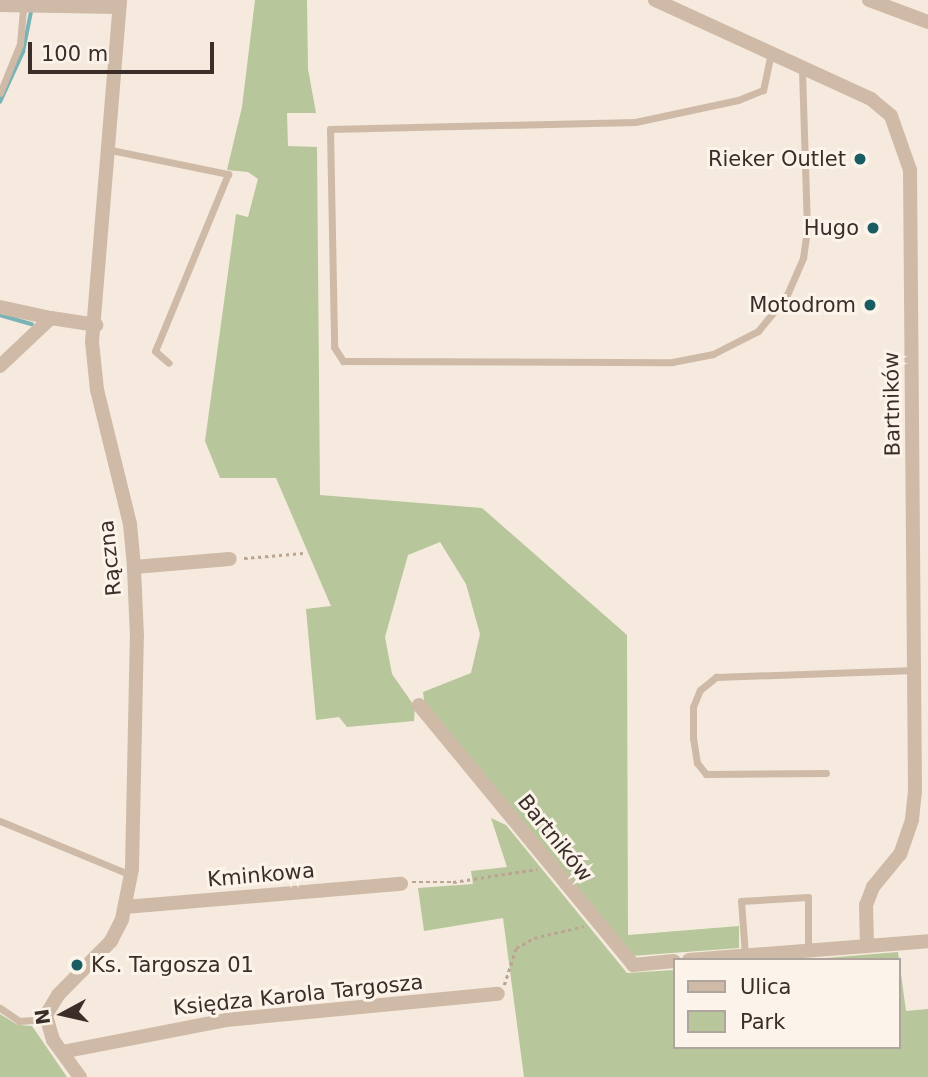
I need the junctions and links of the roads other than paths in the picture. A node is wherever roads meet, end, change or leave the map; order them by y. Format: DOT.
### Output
graph roads {
  1 [pos="655,0"];
  2 [pos="869,0"];
  3 [pos="117,2"];
  4 [pos="0,5"];
  5 [pos="23,7"];
  6 [pos="928,22"];
  7 [pos="771,52"];
  8 [pos="802,68"];
  9 [pos="0,93"];
  10 [pos="106,149"];
  11 [pos="0,307"];
  12 [pos="51,318"];
  13 [pos="96,325"];
  14 [pos="169,363"];
  15 [pos="0,366"];
  16 [pos="230,559"];
  17 [pos="134,567"];
  18 [pos="916,670"];
  19 [pos="419,705"];
  20 [pos="826,773"];
  21 [pos="0,821"];
  22 [pos="131,875"];
  23 [pos="401,884"];
  24 [pos="125,907"];
  25 [pos="928,941"];
  26 [pos="867,946"];
  27 [pos="808,950"];
  28 [pos="745,955"];
  29 [pos="711,958"];
  30 [pos="673,961"];
  31 [pos="499,994"];
  32 [pos="0,1008"];
  33 [pos="45,1019"];
  34 [pos="62,1052"];
  35 [pos="80,1077"];
  1 -- 7 [label="street, Bartników"];
  2 -- 6 [label="street"];
  3 -- 5 [label="street"];
  3 -- 10 [label="street, Rączna"];
  4 -- 5 [label="street"];
  5 -- 9 [label="lane"];
  7 -- 8 [label="street, Bartników"];
  7 -- 8 [label="lane"];
  8 -- 18 [label="street, Bartników"];
  10 -- 13 [label="street, Rączna"];
  10 -- 14 [label="lane"];
  11 -- 12 [label="street"];
  12 -- 13 [label="street"];
  12 -- 15 [label="street"];
  13 -- 17 [label="street, Rączna"];
  16 -- 17 [label="street"];
  17 -- 22 [label="street, Rączna"];
  18 -- 20 [label="lane"];
  18 -- 26 [label="street, Bartników"];
  19 -- 30 [label="street, Bartników"];
  21 -- 22 [label="lane"];
  22 -- 24 [label="street, Rączna"];
  23 -- 24 [label="street, Kminkowa"];
  24 -- 33 [label="street, Rączna"];
  25 -- 26 [label="street"];
  26 -- 27 [label="street"];
  27 -- 28 [label="street"];
  27 -- 28 [label="lane"];
  28 -- 29 [label="street"];
  31 -- 34 [label="street, Księdza Karola Targosza"];
  32 -- 33 [label="lane"];
  33 -- 34 [label="street"];
  34 -- 35 [label="street"];
}
